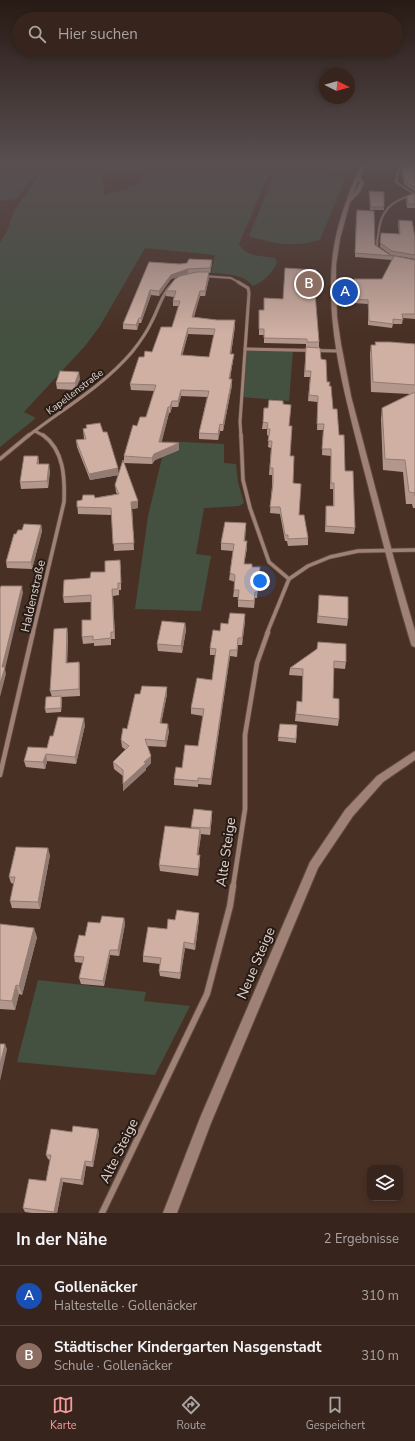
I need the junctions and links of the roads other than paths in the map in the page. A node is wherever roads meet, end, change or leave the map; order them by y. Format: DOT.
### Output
graph roads {
  1 [pos="342,221"];
  2 [pos="380,221"];
  3 [pos="384,254"];
  4 [pos="198,276"];
  5 [pos="182,279"];
  6 [pos="244,349"];
  7 [pos="339,351"];
  8 [pos="35,431"];
  9 [pos="0,459"];
  10 [pos="388,550"];
  11 [pos="415,550"];
  12 [pos="289,579"];
  13 [pos="415,644"];
  14 [pos="415,755"];
  15 [pos="0,775"];
  16 [pos="102,1213"];
  17 [pos="170,1213"];
  1 -- 7 [label="street"];
  2 -- 3 [label="street"];
  4 -- 6 [label="street"];
  5 -- 8 [label="street, Kapellenstraße"];
  6 -- 7 [label="street"];
  6 -- 12 [label="street"];
  7 -- 10 [label="street"];
  8 -- 9 [label="street, Kapellenstraße"];
  8 -- 15 [label="street, Haldenstraße"];
  10 -- 11 [label="street"];
  10 -- 12 [label="street"];
  10 -- 13 [label="street"];
  12 -- 16 [label="street, Alte Steige"];
  14 -- 17 [label="street, Neue Steige"];
}
